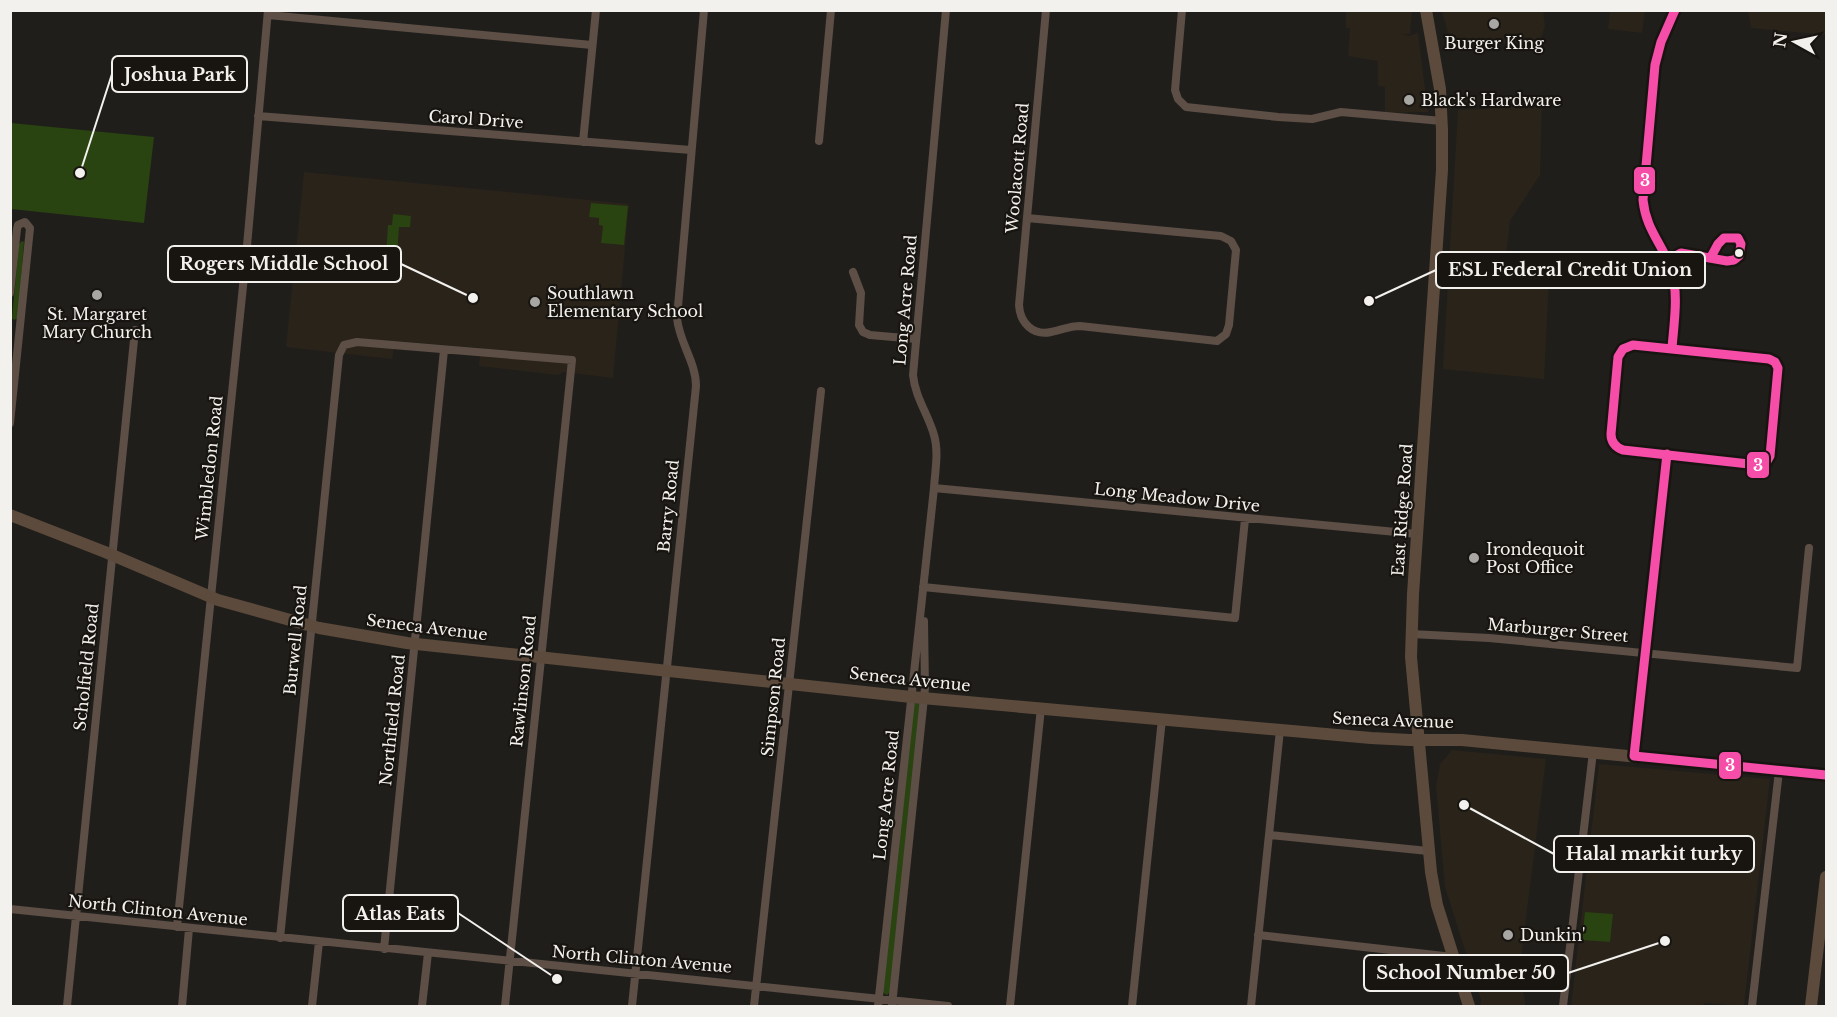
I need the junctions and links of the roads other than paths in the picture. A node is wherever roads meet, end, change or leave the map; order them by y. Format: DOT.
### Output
graph roads {
  1 [pos="596,10"];
  2 [pos="704,10"];
  3 [pos="831,10"];
  4 [pos="946,10"];
  5 [pos="1046,10"];
  6 [pos="1182,10"];
  7 [pos="1426,10"];
  8 [pos="1674,10"];
  9 [pos="268,13"];
  10 [pos="592,45"];
  11 [pos="258,116"];
  12 [pos="1442,121"];
  13 [pos="819,141"];
  14 [pos="583,142"];
  15 [pos="691,150"];
  16 [pos="1027,218"];
  17 [pos="853,272"];
  18 [pos="10,293"];
  19 [pos="135,330"];
  20 [pos="916,339"];
  21 [pos="1672,348"];
  22 [pos="444,350"];
  23 [pos="821,391"];
  24 [pos="10,423"];
  25 [pos="1667,454"];
  26 [pos="934,488"];
  27 [pos="10,515"];
  28 [pos="1245,519"];
  29 [pos="1417,534"];
  30 [pos="1809,548"];
  31 [pos="112,555"];
  32 [pos="923,588"];
  33 [pos="210,597"];
  34 [pos="311,627"];
  35 [pos="1411,634"];
  36 [pos="415,644"];
  37 [pos="1646,653"];
  38 [pos="540,658"];
  39 [pos="666,671"];
  40 [pos="790,684"];
  41 [pos="918,697"];
  42 [pos="1041,708"];
  43 [pos="1162,720"];
  44 [pos="1280,730"];
  45 [pos="1419,740"];
  46 [pos="1593,752"];
  47 [pos="1634,756"];
  48 [pos="1779,771"];
  49 [pos="1827,775"];
  50 [pos="1269,835"];
  51 [pos="1428,851"];
  52 [pos="1827,877"];
  53 [pos="10,909"];
  54 [pos="76,916"];
  55 [pos="177,927"];
  56 [pos="189,929"];
  57 [pos="1258,935"];
  58 [pos="280,938"];
  59 [pos="319,942"];
  60 [pos="384,949"];
  61 [pos="428,954"];
  62 [pos="1453,957"];
  63 [pos="510,962"];
  64 [pos="635,974"];
  65 [pos="756,986"];
  66 [pos="879,1003"];
  67 [pos="892,1004"];
  68 [pos="67,1006"];
  69 [pos="182,1006"];
  70 [pos="312,1006"];
  71 [pos="422,1006"];
  72 [pos="505,1006"];
  73 [pos="632,1006"];
  74 [pos="754,1006"];
  75 [pos="948,1006"];
  76 [pos="1010,1006"];
  77 [pos="1132,1006"];
  78 [pos="1251,1006"];
  79 [pos="1469,1006"];
  80 [pos="1563,1006"];
  81 [pos="1752,1006"];
  82 [pos="1811,1006"];
  1 -- 10 [label="street"];
  2 -- 15 [label="street, Barry Road"];
  3 -- 13 [label="street"];
  4 -- 20 [label="street, Long Acre Road"];
  5 -- 16 [label="street, Woolacott Road"];
  6 -- 12 [label="street"];
  7 -- 12 [label="main road, East Ridge Road"];
  8 -- 21 [label="street"];
  9 -- 10 [label="street"];
  9 -- 11 [label="street, Wimbledon Road"];
  10 -- 14 [label="street"];
  11 -- 14 [label="street, Carol Drive"];
  11 -- 33 [label="street, Wimbledon Road"];
  12 -- 29 [label="main road, East Ridge Road"];
  14 -- 15 [label="street, Carol Drive"];
  15 -- 39 [label="street, Barry Road"];
  16 -- 16 [label="street, Woolacott Road"];
  17 -- 20 [label="street"];
  18 -- 24 [label="street"];
  19 -- 31 [label="street, Scholfield Road"];
  20 -- 26 [label="street, Long Acre Road"];
  21 -- 25 [label="street"];
  21 -- 25 [label="street"];
  22 -- 34 [label="street, Burwell Road"];
  22 -- 36 [label="street, Northfield Road"];
  22 -- 38 [label="street, Rawlinson Road"];
  23 -- 40 [label="street, Simpson Road"];
  25 -- 37 [label="street"];
  26 -- 28 [label="street, Long Meadow Drive"];
  26 -- 32 [label="street, Long Acre Road"];
  27 -- 31 [label="main road, Seneca Avenue"];
  28 -- 29 [label="street, Long Meadow Drive"];
  28 -- 32 [label="street"];
  29 -- 35 [label="main road, East Ridge Road"];
  30 -- 37 [label="street, Marburger Street"];
  31 -- 33 [label="main road, Seneca Avenue"];
  31 -- 54 [label="street, Scholfield Road"];
  32 -- 41 [label="street, Long Acre Road"];
  32 -- 41 [label="street, Long Acre Road"];
  33 -- 34 [label="main road, Seneca Avenue"];
  33 -- 55 [label="street, Wimbledon Road"];
  34 -- 36 [label="main road, Seneca Avenue"];
  34 -- 58 [label="street, Burwell Road"];
  35 -- 37 [label="street, Marburger Street"];
  35 -- 45 [label="main road, East Ridge Road"];
  36 -- 38 [label="main road, Seneca Avenue"];
  36 -- 60 [label="street, Northfield Road"];
  37 -- 47 [label="street"];
  38 -- 39 [label="main road, Seneca Avenue"];
  38 -- 63 [label="street, Rawlinson Road"];
  39 -- 40 [label="main road, Seneca Avenue"];
  39 -- 64 [label="street, Barry Road"];
  40 -- 41 [label="main road, Seneca Avenue"];
  40 -- 65 [label="street, Simpson Road"];
  41 -- 42 [label="main road, Seneca Avenue"];
  41 -- 66 [label="street, Long Acre Road"];
  41 -- 67 [label="street, Long Acre Road"];
  42 -- 43 [label="main road, Seneca Avenue"];
  42 -- 76 [label="street"];
  43 -- 44 [label="main road, Seneca Avenue"];
  43 -- 77 [label="street"];
  44 -- 45 [label="main road, Seneca Avenue"];
  44 -- 50 [label="street"];
  45 -- 46 [label="main road, Seneca Avenue"];
  45 -- 51 [label="main road, East Ridge Road"];
  46 -- 47 [label="main road, Seneca Avenue"];
  46 -- 80 [label="street"];
  47 -- 48 [label="main road, Seneca Avenue"];
  48 -- 49 [label="main road, Seneca Avenue"];
  48 -- 81 [label="street"];
  50 -- 51 [label="street"];
  50 -- 57 [label="street"];
  51 -- 62 [label="main road, East Ridge Road"];
  52 -- 82 [label="main road"];
  53 -- 54 [label="street, North Clinton Avenue"];
  54 -- 55 [label="street, North Clinton Avenue"];
  54 -- 68 [label="street, Scholfield Road"];
  55 -- 56 [label="street, North Clinton Avenue"];
  56 -- 58 [label="street, North Clinton Avenue"];
  56 -- 69 [label="street"];
  57 -- 62 [label="street"];
  57 -- 78 [label="street"];
  58 -- 59 [label="street, North Clinton Avenue"];
  59 -- 60 [label="street, North Clinton Avenue"];
  59 -- 70 [label="street"];
  60 -- 61 [label="street, North Clinton Avenue"];
  61 -- 63 [label="street, North Clinton Avenue"];
  61 -- 71 [label="street"];
  62 -- 79 [label="main road, East Ridge Road"];
  63 -- 64 [label="street, North Clinton Avenue"];
  63 -- 72 [label="street, Rawlinson Road"];
  64 -- 65 [label="street, North Clinton Avenue"];
  64 -- 73 [label="street, Barry Road"];
  65 -- 66 [label="street, North Clinton Avenue"];
  65 -- 74 [label="street, Simpson Road"];
  66 -- 67 [label="street, North Clinton Avenue"];
  67 -- 75 [label="street, North Clinton Avenue"];
}
